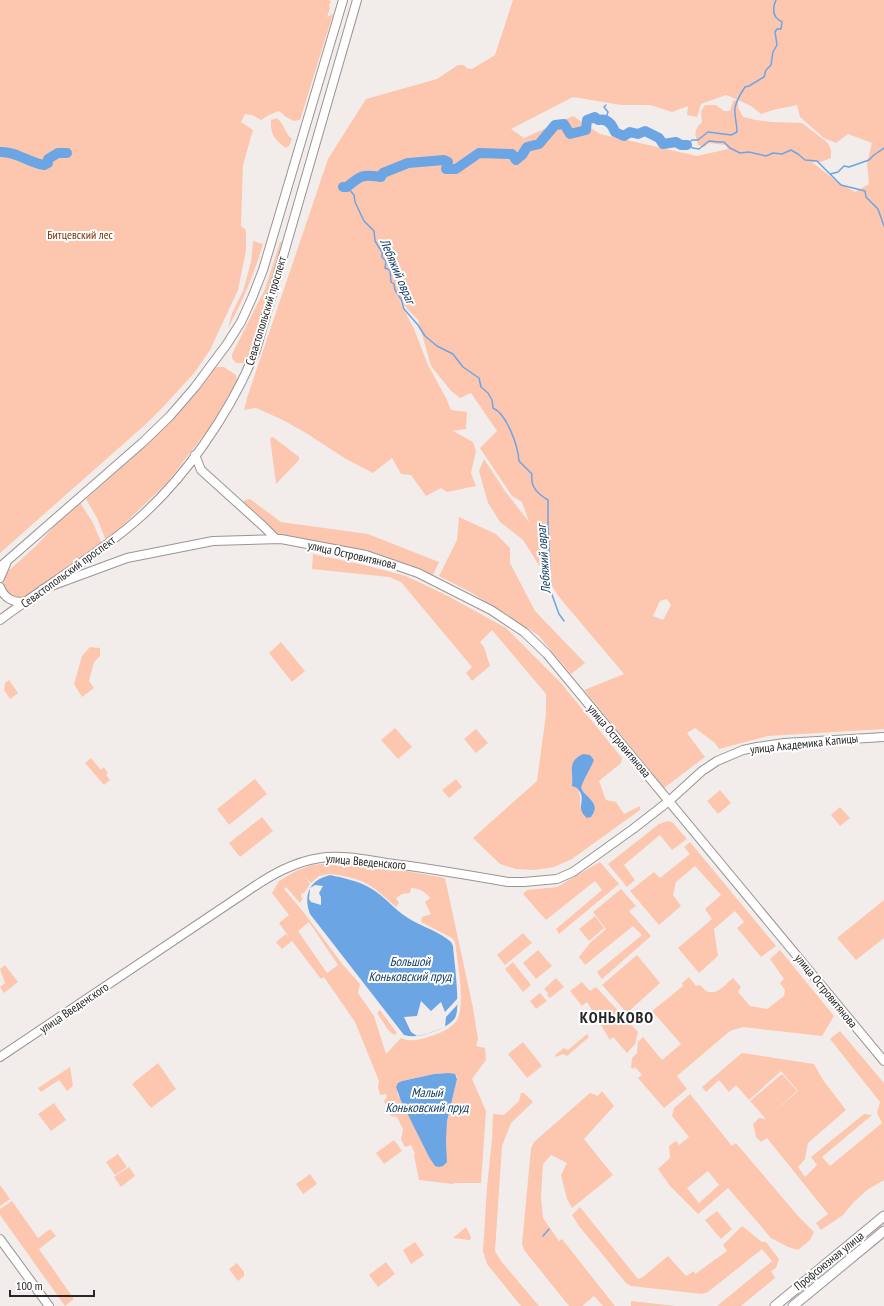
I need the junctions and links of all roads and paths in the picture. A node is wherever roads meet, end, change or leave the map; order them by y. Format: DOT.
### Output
graph roads {
  1 [pos="342,0"];
  2 [pos="357,0"];
  3 [pos="195,455"];
  4 [pos="274,538"];
  5 [pos="9,560"];
  6 [pos="0,567"];
  7 [pos="0,578"];
  8 [pos="0,587"];
  9 [pos="43,589"];
  10 [pos="29,600"];
  11 [pos="0,620"];
  12 [pos="884,737"];
  13 [pos="669,801"];
  14 [pos="0,1057"];
  15 [pos="884,1061"];
  16 [pos="884,1216"];
  17 [pos="884,1231"];
  18 [pos="0,1239"];
  19 [pos="49,1306"];
  20 [pos="775,1306"];
  21 [pos="794,1306"];
  1 -- 5 [label="main road, Севастопольский проспект"];
  2 -- 3 [label="main road, Севастопольский проспект"];
  3 -- 4 [label="main road"];
  3 -- 9 [label="main road, Севастопольский проспект"];
  4 -- 9 [label="main road, улица Островитянова"];
  4 -- 13 [label="main road, улица Островитянова"];
  5 -- 6 [label="main road, Севастопольский проспект"];
  5 -- 7 [label="main road"];
  8 -- 10 [label="main road"];
  9 -- 10 [label="main road, Севастопольский проспект"];
  10 -- 11 [label="main road, Севастопольский проспект"];
  12 -- 13 [label="main road, улица Академика Капицы"];
  13 -- 14 [label="main road, улица Введенского"];
  13 -- 15 [label="main road, улица Островитянова"];
  16 -- 20 [label="main road, Профсоюзная улица"];
  17 -- 21 [label="main road, Профсоюзная улица"];
  18 -- 19 [label="main road"];
}
